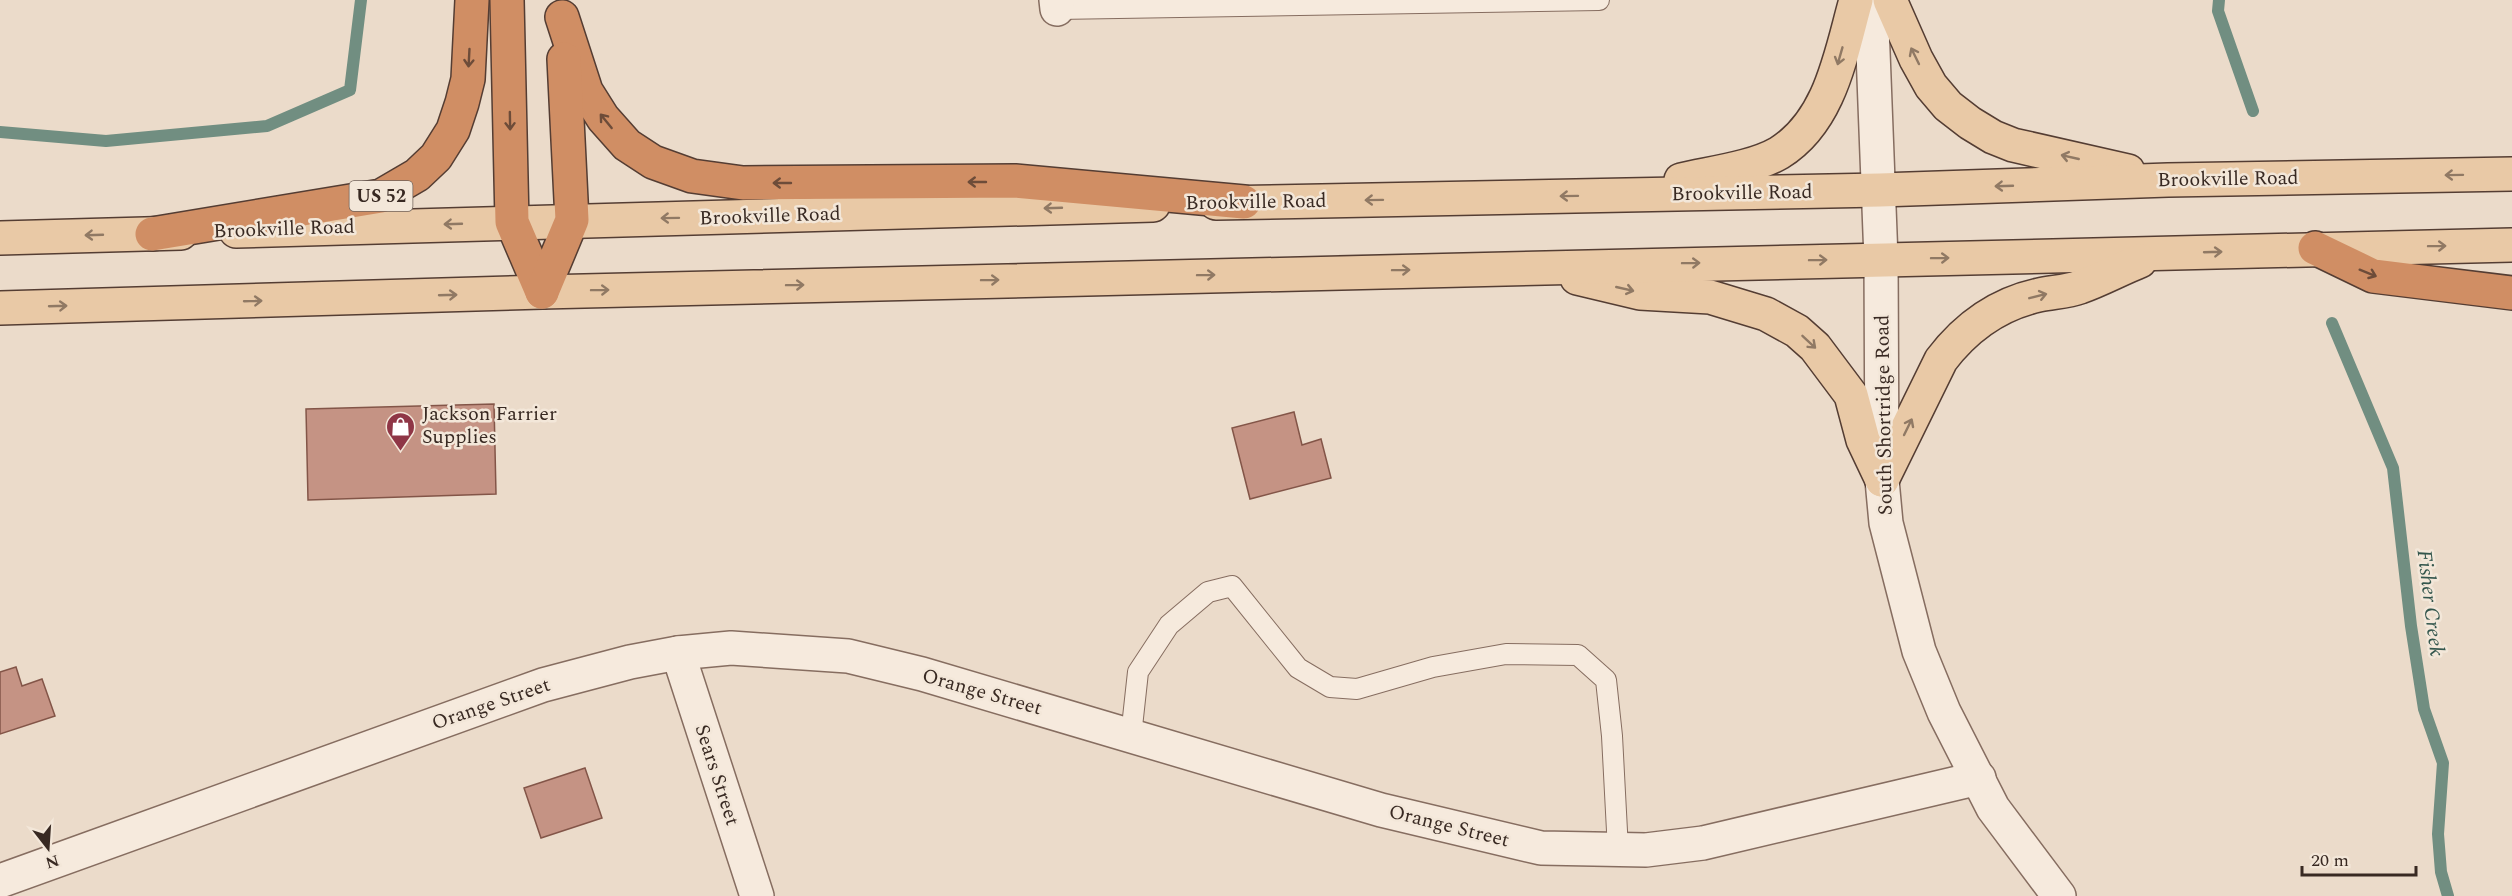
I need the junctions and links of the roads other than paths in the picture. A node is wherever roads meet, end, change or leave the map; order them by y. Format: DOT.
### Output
graph roads {
  1 [pos="472,0"];
  2 [pos="507,0"];
  3 [pos="1599,0"];
  4 [pos="1856,0"];
  5 [pos="1871,0"];
  6 [pos="1890,0"];
  7 [pos="1056,4"];
  8 [pos="1155,4"];
  9 [pos="562,8"];
  10 [pos="2512,174"];
  11 [pos="2168,180"];
  12 [pos="1880,190"];
  13 [pos="1612,195"];
  14 [pos="1244,202"];
  15 [pos="572,220"];
  16 [pos="512,222"];
  17 [pos="153,234"];
  18 [pos="0,238"];
  19 [pos="2512,244"];
  20 [pos="2315,248"];
  21 [pos="2154,254"];
  22 [pos="1881,259"];
  23 [pos="1527,267"];
  24 [pos="542,292"];
  25 [pos="2512,293"];
  26 [pos="0,308"];
  27 [pos="1882,480"];
  28 [pos="678,653"];
  29 [pos="1131,736"];
  30 [pos="1978,778"];
  31 [pos="1618,850"];
  32 [pos="0,880"];
  33 [pos="757,896"];
  34 [pos="2059,896"];
  1 -- 17 [label="highway, US 52, one-way"];
  2 -- 16 [label="highway, one-way"];
  3 -- 8 [label="lane"];
  4 -- 13 [label="main road, one-way"];
  5 -- 12 [label="street, South Shortridge Road"];
  11 -- 6 [label="main road, one-way"];
  7 -- 8 [label="lane"];
  14 -- 9 [label="highway, one-way"];
  9 -- 15 [label="highway"];
  10 -- 11 [label="main road, Brookville Road, one-way"];
  11 -- 12 [label="main road, Brookville Road, one-way"];
  12 -- 13 [label="main road, Brookville Road"];
  12 -- 22 [label="street, South Shortridge Road"];
  13 -- 14 [label="main road, Brookville Road, one-way"];
  14 -- 15 [label="main road, Brookville Road, one-way"];
  15 -- 16 [label="main road, Brookville Road"];
  15 -- 24 [label="highway"];
  16 -- 17 [label="main road, Brookville Road, one-way"];
  16 -- 24 [label="highway"];
  17 -- 18 [label="main road, Brookville Road / US 52, one-way"];
  20 -- 19 [label="main road, one-way"];
  21 -- 20 [label="main road, one-way"];
  20 -- 25 [label="highway, one-way"];
  22 -- 21 [label="main road, one-way"];
  27 -- 21 [label="main road, one-way"];
  23 -- 22 [label="main road, one-way"];
  22 -- 27 [label="street, South Shortridge Road"];
  24 -- 23 [label="main road, one-way"];
  23 -- 27 [label="main road, one-way"];
  26 -- 24 [label="main road, one-way"];
  27 -- 30 [label="street, South Shortridge Road"];
  28 -- 29 [label="street, Orange Street"];
  28 -- 32 [label="street, Orange Street"];
  28 -- 33 [label="street, Sears Street"];
  29 -- 31 [label="street, Orange Street"];
  29 -- 31 [label="lane"];
  30 -- 31 [label="street, Orange Street"];
  30 -- 34 [label="street, South Shortridge Road"];
}
